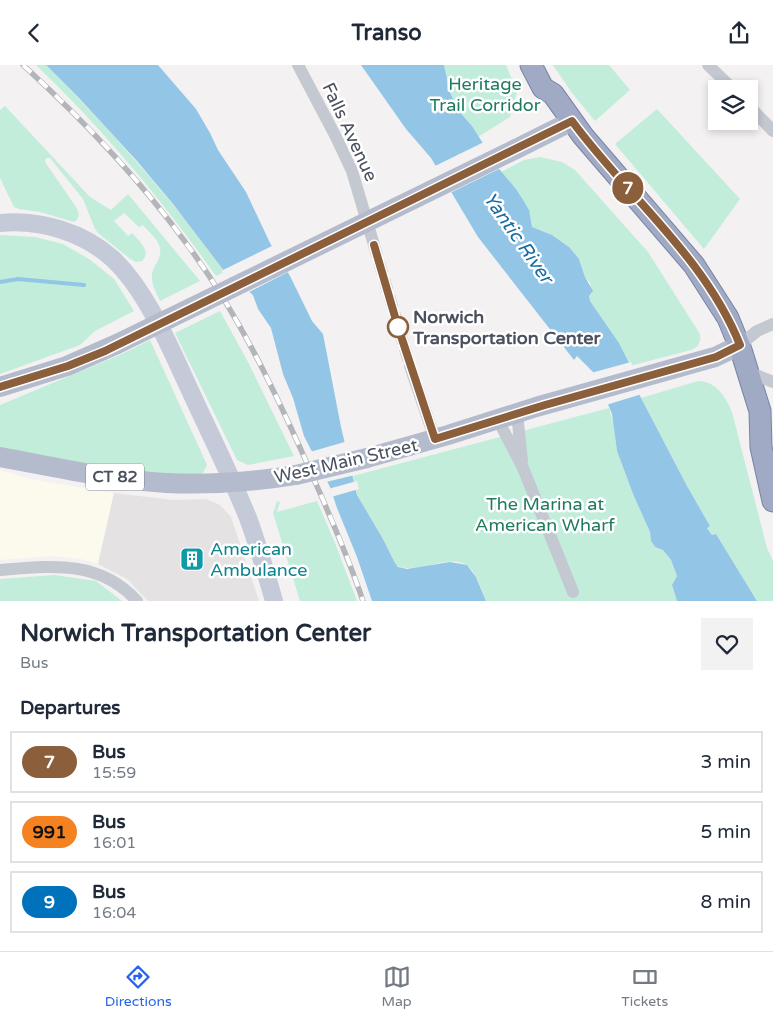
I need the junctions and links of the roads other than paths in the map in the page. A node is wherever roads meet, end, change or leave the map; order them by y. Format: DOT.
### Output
graph roads {
  1 [pos="298,65"];
  2 [pos="531,65"];
  3 [pos="544,65"];
  4 [pos="708,65"];
  5 [pos="724,80"];
  6 [pos="553,94"];
  7 [pos="758,115"];
  8 [pos="572,121"];
  9 [pos="773,131"];
  10 [pos="0,223"];
  11 [pos="374,245"];
  12 [pos="773,324"];
  13 [pos="740,345"];
  14 [pos="410,366"];
  15 [pos="749,372"];
  16 [pos="773,382"];
  17 [pos="0,387"];
  18 [pos="760,411"];
  19 [pos="517,413"];
  20 [pos="498,420"];
  21 [pos="773,430"];
  22 [pos="435,439"];
  23 [pos="0,457"];
  24 [pos="523,468"];
  25 [pos="232,483"];
  26 [pos="773,499"];
  27 [pos="0,570"];
  28 [pos="573,592"];
  29 [pos="137,601"];
  30 [pos="274,601"];
  1 -- 11 [label="street, Falls Avenue"];
  2 -- 6 [label="highway"];
  3 -- 6 [label="highway"];
  4 -- 5 [label="street"];
  6 -- 8 [label="highway"];
  7 -- 9 [label="street"];
  8 -- 13 [label="highway"];
  8 -- 17 [label="main road, bridge"];
  10 -- 25 [label="main road"];
  12 -- 13 [label="street"];
  13 -- 15 [label="highway"];
  13 -- 19 [label="main road, West Main Street"];
  14 -- 22 [label="street"];
  15 -- 16 [label="street"];
  15 -- 18 [label="highway"];
  18 -- 21 [label="highway"];
  18 -- 26 [label="highway"];
  19 -- 20 [label="main road, West Main Street"];
  19 -- 24 [label="street"];
  20 -- 22 [label="main road, West Main Street"];
  20 -- 24 [label="street"];
  22 -- 25 [label="main road, West Main Street, bridge"];
  23 -- 25 [label="main road, West Main Street / CT 82"];
  24 -- 28 [label="street"];
  25 -- 30 [label="main road"];
  27 -- 29 [label="street"];
}
